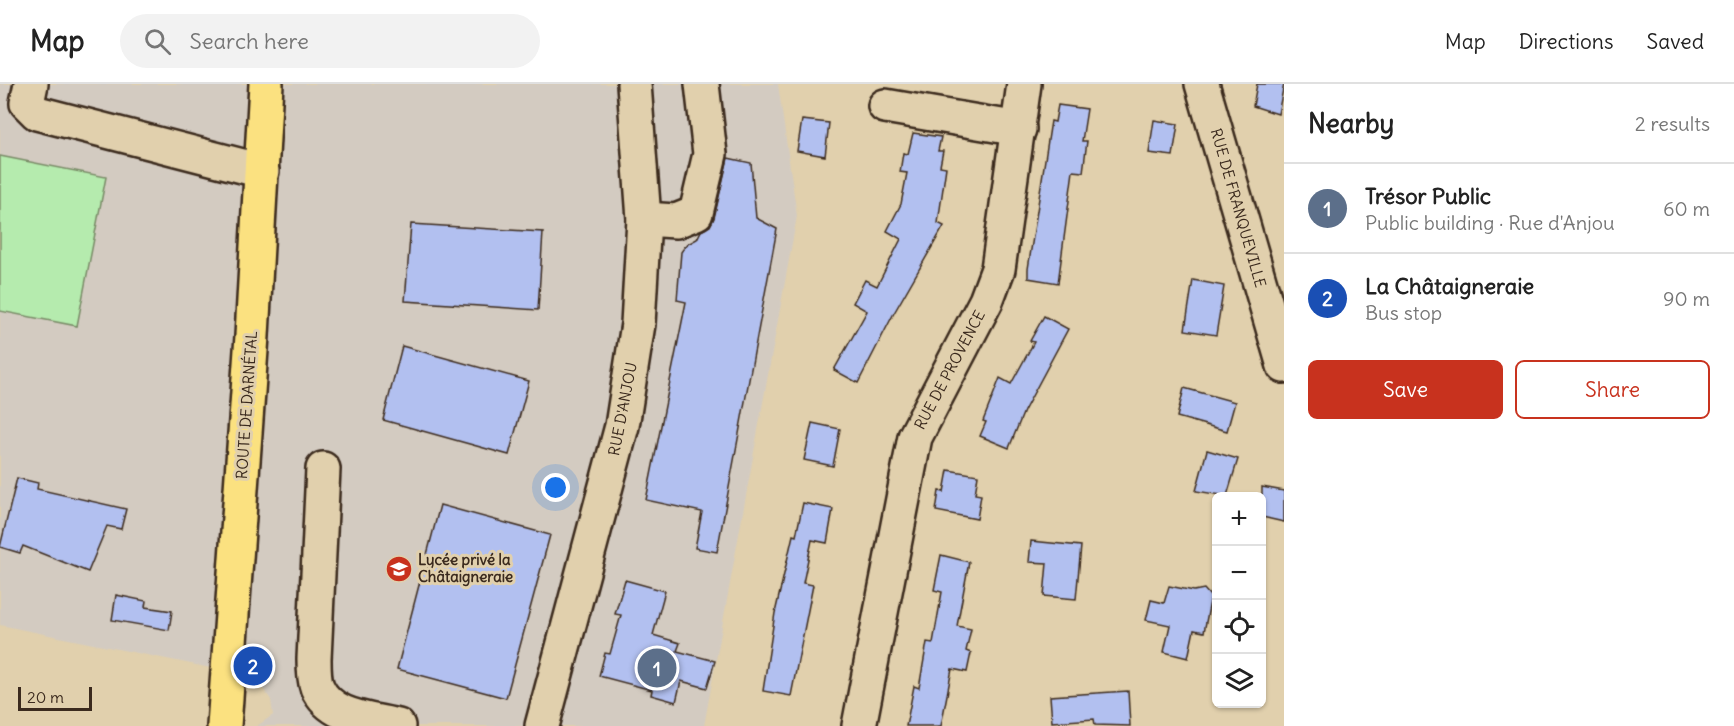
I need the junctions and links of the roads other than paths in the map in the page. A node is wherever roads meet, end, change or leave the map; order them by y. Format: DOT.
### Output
graph roads {
  1 [pos="31,84"];
  2 [pos="266,84"];
  3 [pos="634,84"];
  4 [pos="702,84"];
  5 [pos="1024,84"];
  6 [pos="1202,84"];
  7 [pos="885,106"];
  8 [pos="1018,129"];
  9 [pos="262,171"];
  10 [pos="644,219"];
  11 [pos="1284,366"];
  12 [pos="323,469"];
  13 [pos="224,726"];
  14 [pos="398,726"];
  15 [pos="542,726"];
  16 [pos="859,726"];
  1 -- 9 [label="street"];
  2 -- 9 [label="main road, ROUTE DE DARNÉTAL"];
  3 -- 10 [label="street, RUE D'ANJOU"];
  4 -- 10 [label="street"];
  5 -- 8 [label="street, RUE DE PROVENCE"];
  6 -- 11 [label="street, RUE DE FRANQUEVILLE"];
  7 -- 8 [label="street"];
  8 -- 16 [label="street, RUE DE PROVENCE"];
  9 -- 13 [label="main road, ROUTE DE DARNÉTAL"];
  10 -- 15 [label="street, RUE D'ANJOU"];
  12 -- 14 [label="street"];
}
